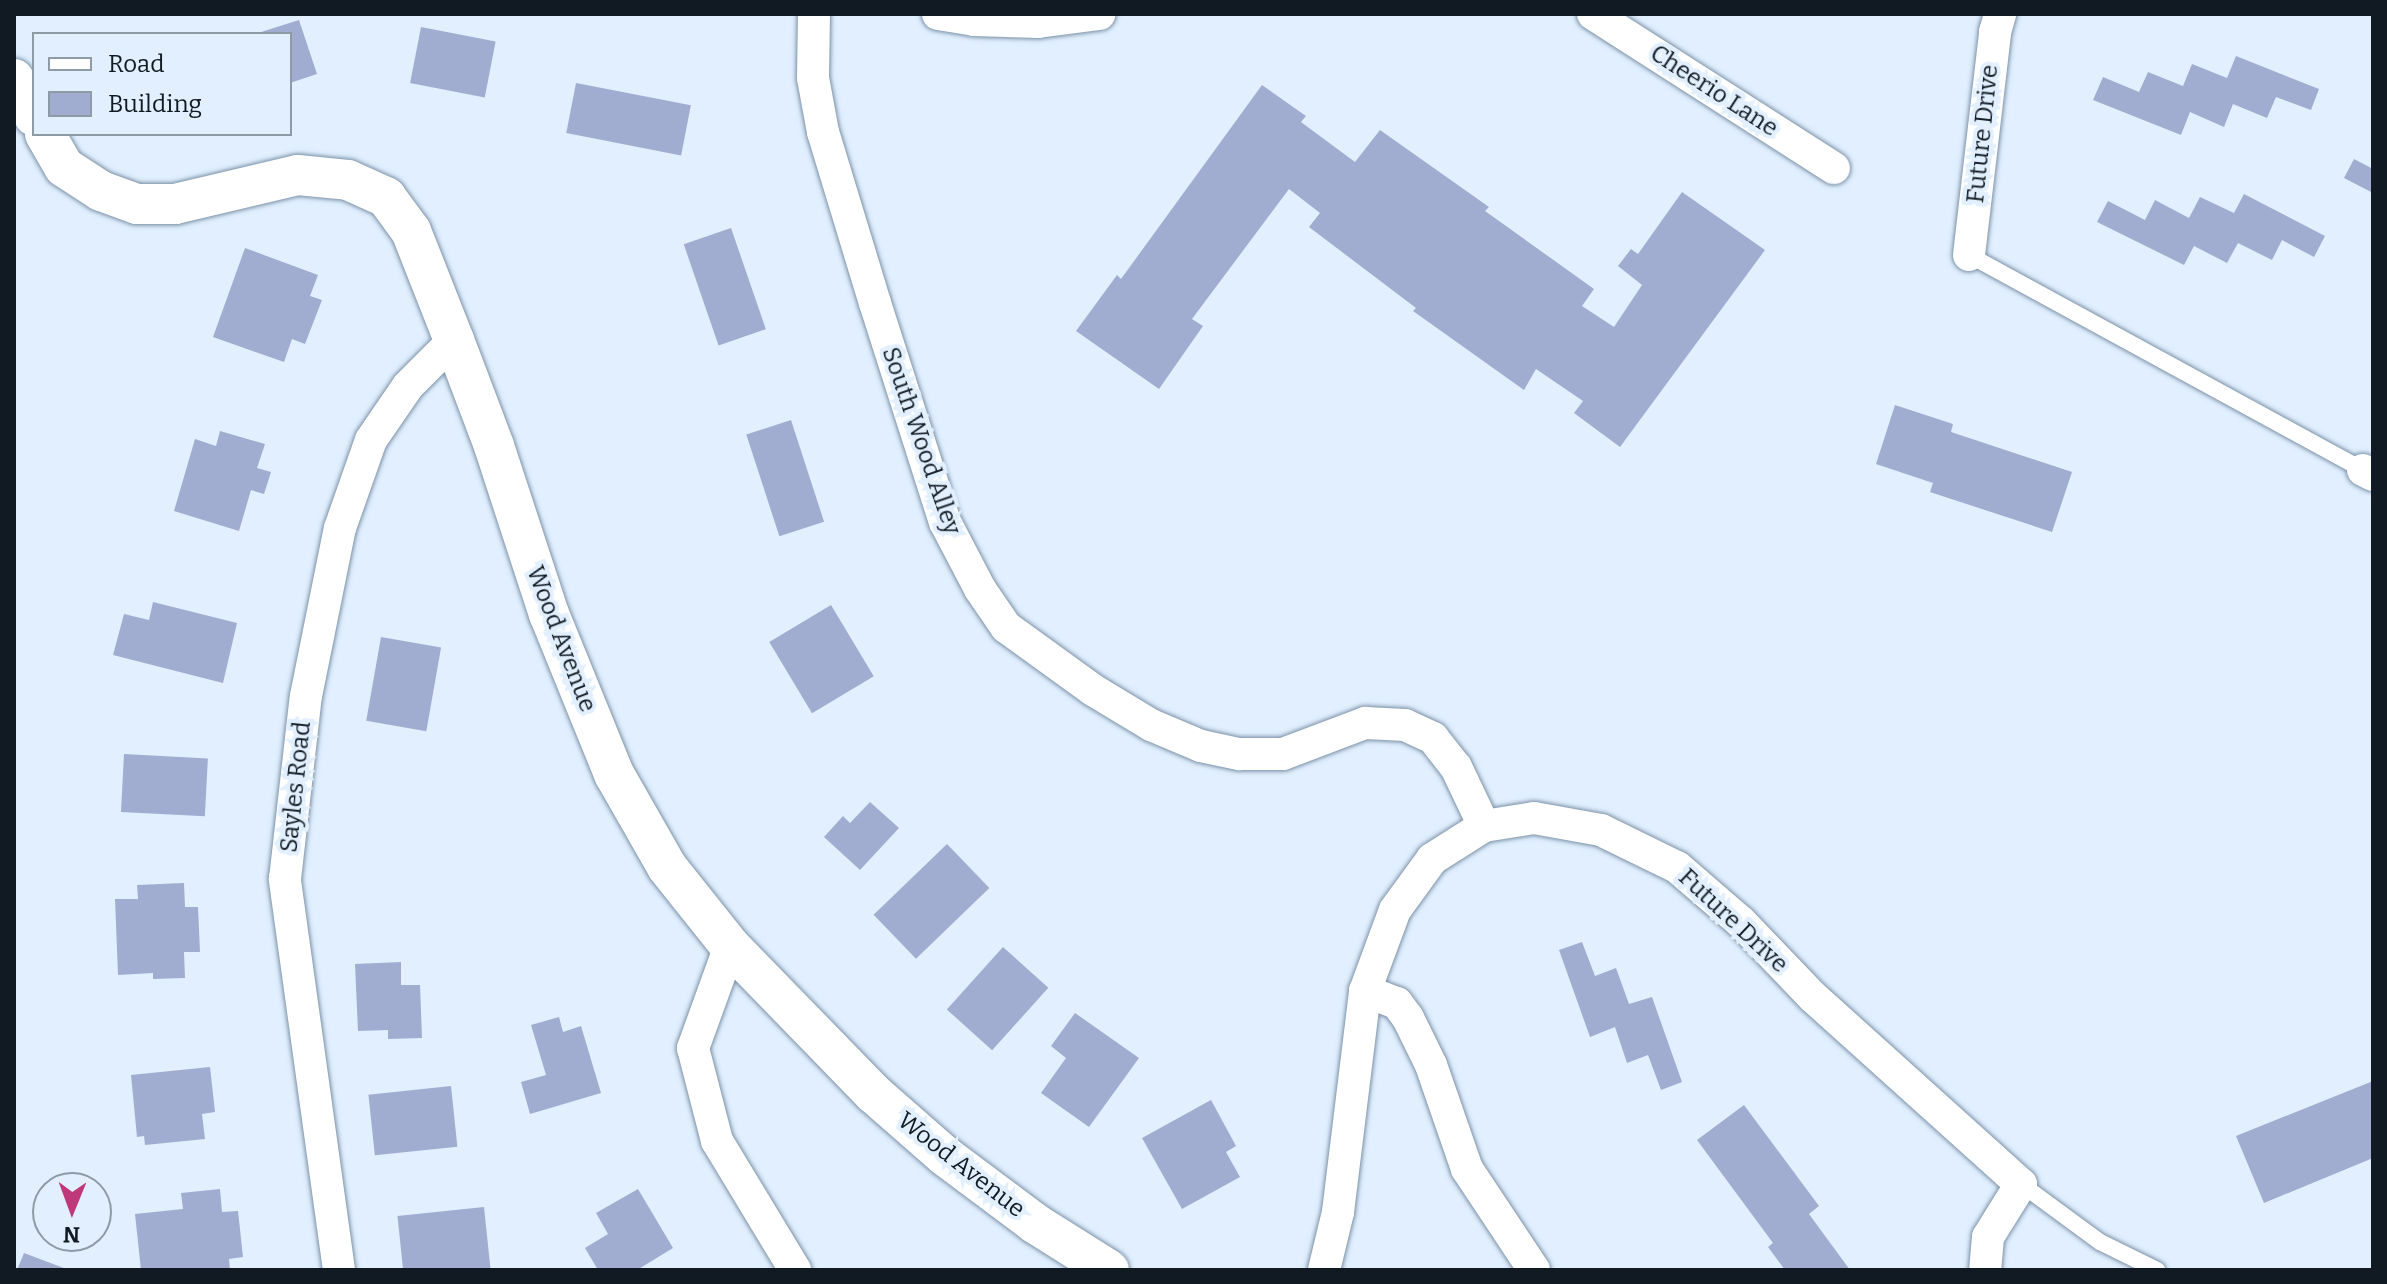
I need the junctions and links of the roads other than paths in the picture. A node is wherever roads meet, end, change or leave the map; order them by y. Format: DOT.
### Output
graph roads {
  1 [pos="814,14"];
  2 [pos="938,14"];
  3 [pos="1099,14"];
  4 [pos="1593,14"];
  5 [pos="2000,14"];
  6 [pos="14,79"];
  7 [pos="32,112"];
  8 [pos="46,136"];
  9 [pos="1834,168"];
  10 [pos="1969,255"];
  11 [pos="454,340"];
  12 [pos="2370,470"];
  13 [pos="1484,826"];
  14 [pos="730,946"];
  15 [pos="1365,991"];
  16 [pos="2021,1184"];
  17 [pos="339,1270"];
  18 [pos="795,1270"];
  19 [pos="1109,1270"];
  20 [pos="1324,1270"];
  21 [pos="1534,1270"];
  22 [pos="1985,1270"];
  23 [pos="2157,1270"];
  1 -- 13 [label="street, South Wood Alley"];
  2 -- 3 [label="street"];
  4 -- 9 [label="street, Cheerio Lane"];
  5 -- 10 [label="street, Future Drive"];
  6 -- 7 [label="street"];
  8 -- 11 [label="street, Wood Avenue"];
  10 -- 12 [label="lane"];
  11 -- 14 [label="street, Wood Avenue"];
  11 -- 17 [label="street, Sayles Road"];
  13 -- 15 [label="street, Future Drive"];
  13 -- 16 [label="street, Future Drive"];
  14 -- 18 [label="street"];
  14 -- 19 [label="street, Wood Avenue"];
  15 -- 20 [label="street, Future Drive"];
  15 -- 21 [label="street"];
  16 -- 22 [label="street"];
  16 -- 23 [label="lane"];
}
